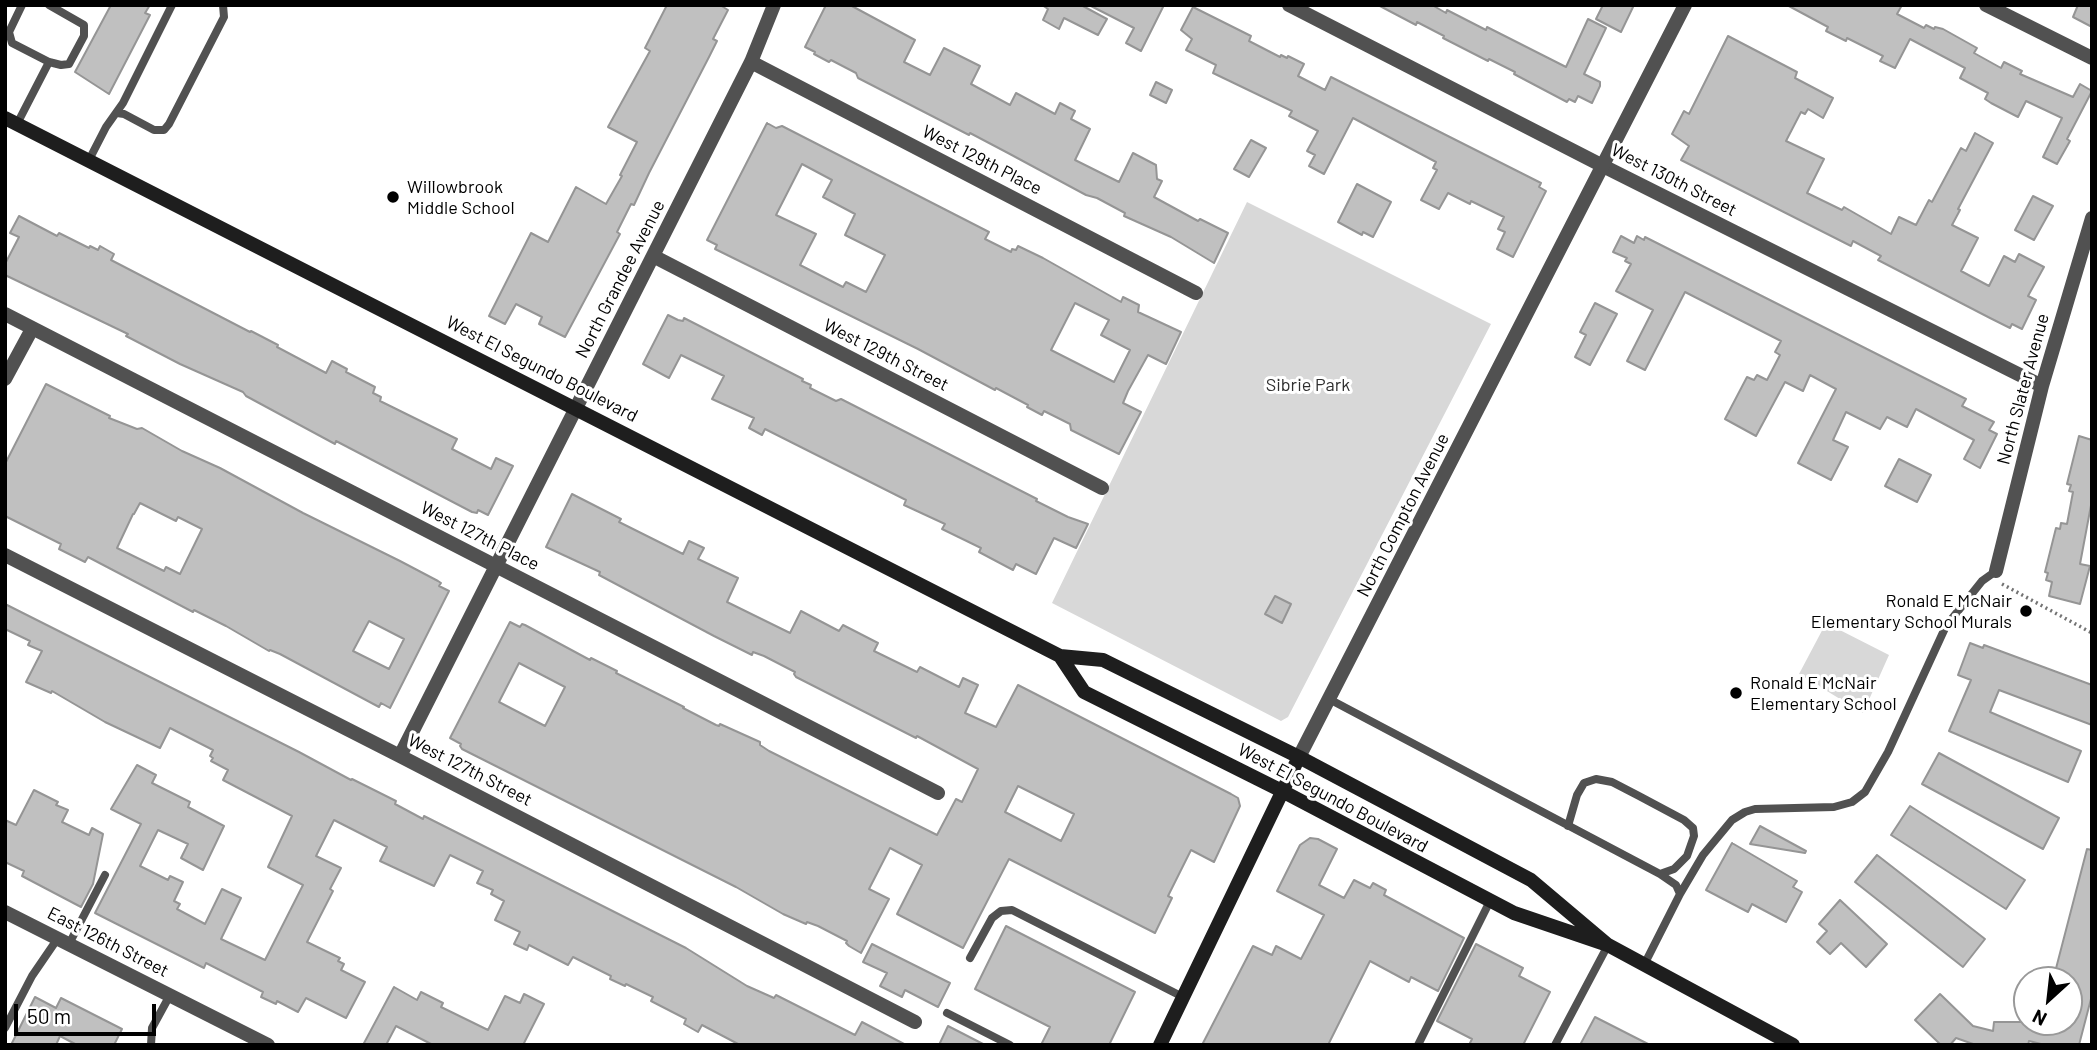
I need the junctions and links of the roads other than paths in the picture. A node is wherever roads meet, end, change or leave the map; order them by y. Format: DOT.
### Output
graph roads {
  1 [pos="22,5"];
  2 [pos="49,5"];
  3 [pos="172,5"];
  4 [pos="223,5"];
  5 [pos="774,5"];
  6 [pos="1289,5"];
  7 [pos="1685,5"];
  8 [pos="1986,5"];
  9 [pos="2092,58"];
  10 [pos="49,62"];
  11 [pos="751,62"];
  12 [pos="117,113"];
  13 [pos="11,121"];
  14 [pos="89,160"];
  15 [pos="1603,166"];
  16 [pos="2092,218"];
  17 [pos="653,256"];
  18 [pos="1196,293"];
  19 [pos="5,314"];
  20 [pos="32,329"];
  21 [pos="5,379"];
  22 [pos="2042,386"];
  23 [pos="576,408"];
  24 [pos="1102,488"];
  25 [pos="5,555"];
  26 [pos="496,566"];
  27 [pos="1996,571"];
  28 [pos="1060,656"];
  29 [pos="1329,699"];
  30 [pos="400,755"];
  31 [pos="1299,757"];
  32 [pos="1282,791"];
  33 [pos="938,793"];
  34 [pos="1568,826"];
  35 [pos="1660,874"];
  36 [pos="105,875"];
  37 [pos="1680,894"];
  38 [pos="1490,901"];
  39 [pos="5,912"];
  40 [pos="63,941"];
  41 [pos="1608,945"];
  42 [pos="970,958"];
  43 [pos="1644,965"];
  44 [pos="170,995"];
  45 [pos="1183,997"];
  46 [pos="947,1013"];
  47 [pos="915,1022"];
  48 [pos="5,1028"];
  49 [pos="151,1045"];
  50 [pos="268,1045"];
  51 [pos="1010,1045"];
  52 [pos="1160,1045"];
  53 [pos="1418,1045"];
  54 [pos="1555,1045"];
  55 [pos="1793,1045"];
  1 -- 10 [label="lane"];
  2 -- 10 [label="lane"];
  3 -- 12 [label="lane"];
  4 -- 12 [label="lane"];
  5 -- 11 [label="street, North Grandee Avenue"];
  6 -- 15 [label="street, West 130th Street"];
  7 -- 15 [label="street, North Compton Avenue"];
  8 -- 9 [label="street"];
  10 -- 13 [label="lane"];
  11 -- 17 [label="street, North Grandee Avenue"];
  11 -- 18 [label="street, West 129th Place"];
  12 -- 14 [label="lane"];
  13 -- 14 [label="main road, West El Segundo Boulevard"];
  14 -- 23 [label="main road, West El Segundo Boulevard"];
  15 -- 22 [label="street, West 130th Street"];
  15 -- 29 [label="street, North Compton Avenue"];
  16 -- 22 [label="street, North Slater Avenue"];
  17 -- 23 [label="street, North Grandee Avenue"];
  17 -- 24 [label="street, West 129th Street"];
  19 -- 20 [label="street, West 127th Place"];
  20 -- 21 [label="street"];
  20 -- 26 [label="street, West 127th Place"];
  22 -- 27 [label="street, North Slater Avenue"];
  23 -- 26 [label="street, North Grandee Avenue"];
  23 -- 28 [label="main road, West El Segundo Boulevard"];
  25 -- 30 [label="street, West 127th Street"];
  26 -- 30 [label="street, North Grandee Avenue"];
  26 -- 33 [label="street, West 127th Place"];
  27 -- 37 [label="lane"];
  28 -- 31 [label="main road, West El Segundo Boulevard"];
  28 -- 32 [label="main road, West El Segundo Boulevard"];
  29 -- 31 [label="street, North Compton Avenue"];
  29 -- 34 [label="lane"];
  30 -- 47 [label="street, West 127th Street"];
  31 -- 32 [label="main road, North Compton Avenue"];
  31 -- 41 [label="main road, West El Segundo Boulevard"];
  32 -- 38 [label="main road, West El Segundo Boulevard"];
  32 -- 45 [label="main road, North Compton Avenue"];
  34 -- 35 [label="lane"];
  34 -- 35 [label="lane"];
  35 -- 37 [label="lane"];
  36 -- 40 [label="lane"];
  37 -- 43 [label="lane"];
  38 -- 41 [label="main road, West El Segundo Boulevard"];
  38 -- 53 [label="lane"];
  39 -- 40 [label="street, East 126th Street"];
  40 -- 44 [label="street, East 126th Street"];
  40 -- 48 [label="lane"];
  41 -- 43 [label="main road, West El Segundo Boulevard"];
  41 -- 54 [label="lane"];
  42 -- 45 [label="lane"];
  43 -- 55 [label="main road, West El Segundo Boulevard"];
  44 -- 49 [label="lane"];
  44 -- 50 [label="street, East 126th Street"];
  45 -- 52 [label="main road, North Compton Avenue"];
  46 -- 51 [label="lane"];
}
